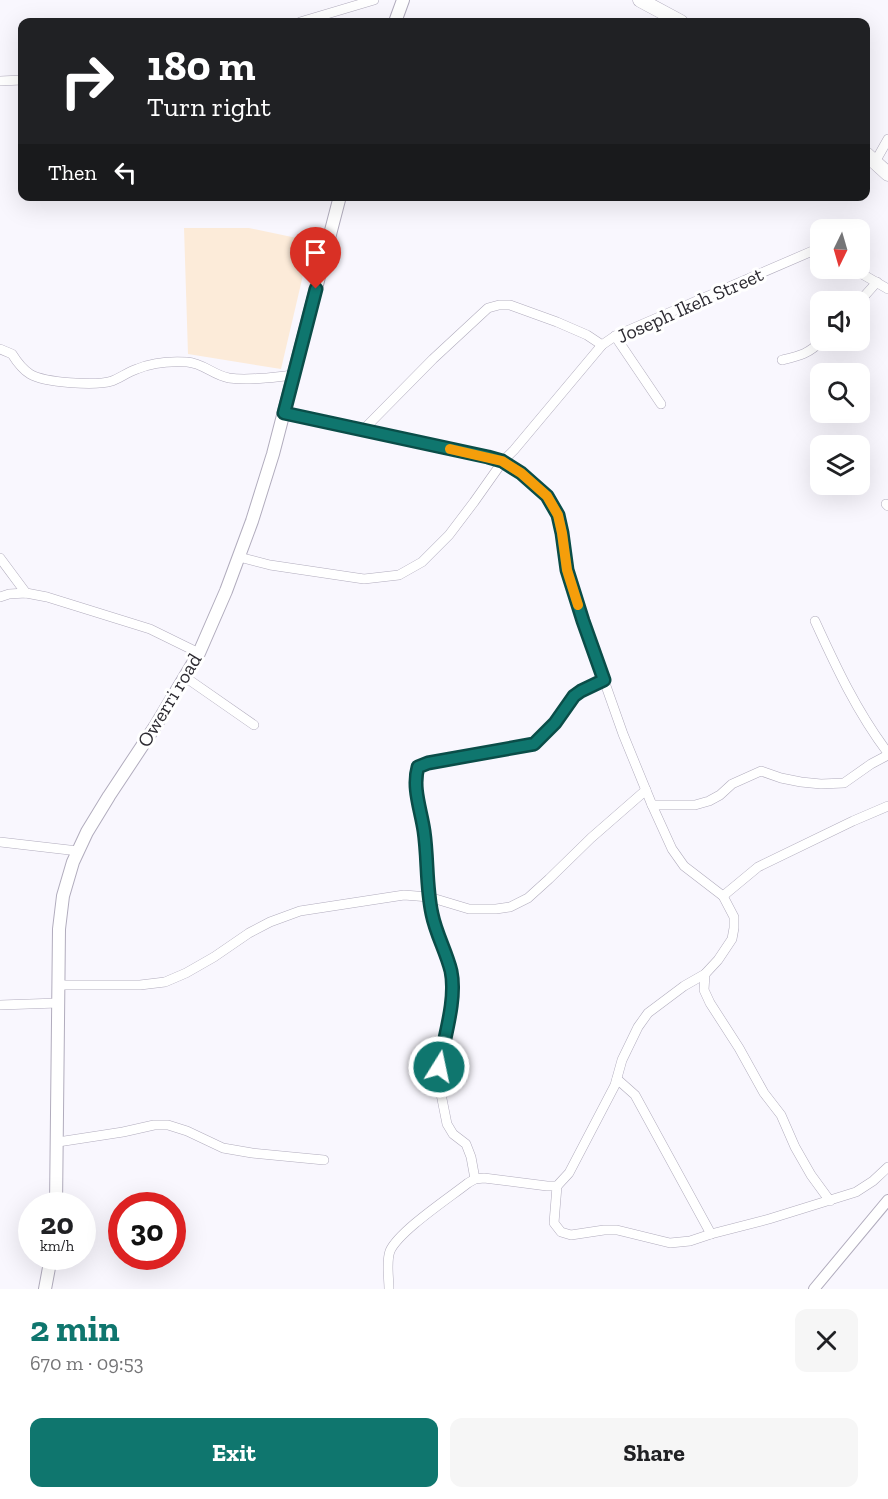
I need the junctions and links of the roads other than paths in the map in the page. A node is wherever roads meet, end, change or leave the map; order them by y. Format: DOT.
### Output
graph roads {
  1 [pos="375,0"];
  2 [pos="403,0"];
  3 [pos="640,0"];
  4 [pos="314,18"];
  5 [pos="396,18"];
  6 [pos="674,18"];
  7 [pos="18,80"];
  8 [pos="0,81"];
  9 [pos="888,139"];
  10 [pos="870,158"];
  11 [pos="888,174"];
  12 [pos="339,201"];
  13 [pos="810,252"];
  14 [pos="870,277"];
  15 [pos="877,282"];
  16 [pos="888,290"];
  17 [pos="868,291"];
  18 [pos="615,336"];
  19 [pos="602,345"];
  20 [pos="0,349"];
  21 [pos="811,351"];
  22 [pos="782,360"];
  23 [pos="294,375"];
  24 [pos="661,404"];
  25 [pos="284,413"];
  26 [pos="363,430"];
  27 [pos="502,461"];
  28 [pos="239,557"];
  29 [pos="0,558"];
  30 [pos="26,593"];
  31 [pos="0,597"];
  32 [pos="815,621"];
  33 [pos="199,654"];
  34 [pos="185,677"];
  35 [pos="604,680"];
  36 [pos="255,725"];
  37 [pos="888,754"];
  38 [pos="646,790"];
  39 [pos="652,805"];
  40 [pos="888,806"];
  41 [pos="0,842"];
  42 [pos="78,851"];
  43 [pos="723,896"];
  44 [pos="429,897"];
  45 [pos="705,974"];
  46 [pos="58,985"];
  47 [pos="58,1003"];
  48 [pos="0,1005"];
  49 [pos="617,1079"];
  50 [pos="58,1142"];
  51 [pos="324,1160"];
  52 [pos="888,1167"];
  53 [pos="475,1179"];
  54 [pos="557,1186"];
  55 [pos="56,1192"];
  56 [pos="888,1200"];
  57 [pos="830,1202"];
  58 [pos="711,1234"];
  59 [pos="49,1270"];
  60 [pos="45,1289"];
  61 [pos="389,1289"];
  62 [pos="814,1289"];
  1 -- 4 [label="street"];
  2 -- 5 [label="main road"];
  3 -- 6 [label="main road"];
  7 -- 8 [label="street"];
  9 -- 10 [label="street"];
  10 -- 11 [label="main road"];
  12 -- 23 [label="main road, Owerri road"];
  13 -- 18 [label="street, Joseph Ikeh Street"];
  14 -- 15 [label="street"];
  15 -- 16 [label="street"];
  15 -- 17 [label="street"];
  18 -- 19 [label="street, Joseph Ikeh Street"];
  18 -- 24 [label="street"];
  19 -- 26 [label="street"];
  19 -- 27 [label="street, Joseph Ikeh Street"];
  20 -- 23 [label="street"];
  21 -- 22 [label="street"];
  23 -- 25 [label="main road, Owerri road"];
  25 -- 26 [label="street"];
  25 -- 28 [label="main road, Owerri road"];
  26 -- 27 [label="street"];
  27 -- 28 [label="street, Joseph Ikeh Street"];
  27 -- 35 [label="street"];
  28 -- 33 [label="main road, Owerri road"];
  29 -- 30 [label="street"];
  30 -- 31 [label="street"];
  30 -- 33 [label="street"];
  32 -- 37 [label="street"];
  33 -- 34 [label="main road, Owerri road"];
  34 -- 36 [label="street"];
  34 -- 42 [label="main road, Owerri road"];
  35 -- 38 [label="street"];
  35 -- 44 [label="street"];
  37 -- 39 [label="street"];
  38 -- 39 [label="street"];
  38 -- 44 [label="street"];
  39 -- 43 [label="street"];
  40 -- 43 [label="street"];
  41 -- 42 [label="street"];
  42 -- 46 [label="main road, Owerri road"];
  43 -- 45 [label="street"];
  44 -- 46 [label="street"];
  44 -- 53 [label="street"];
  45 -- 49 [label="street"];
  45 -- 57 [label="street"];
  46 -- 47 [label="main road, Owerri road"];
  47 -- 48 [label="street"];
  47 -- 50 [label="main road, Owerri road"];
  49 -- 54 [label="street"];
  49 -- 58 [label="street"];
  50 -- 51 [label="street"];
  50 -- 55 [label="main road, Owerri road"];
  52 -- 57 [label="street"];
  53 -- 54 [label="street"];
  53 -- 61 [label="street"];
  54 -- 58 [label="street"];
  56 -- 62 [label="street"];
  57 -- 58 [label="street"];
  59 -- 60 [label="main road"];
}
